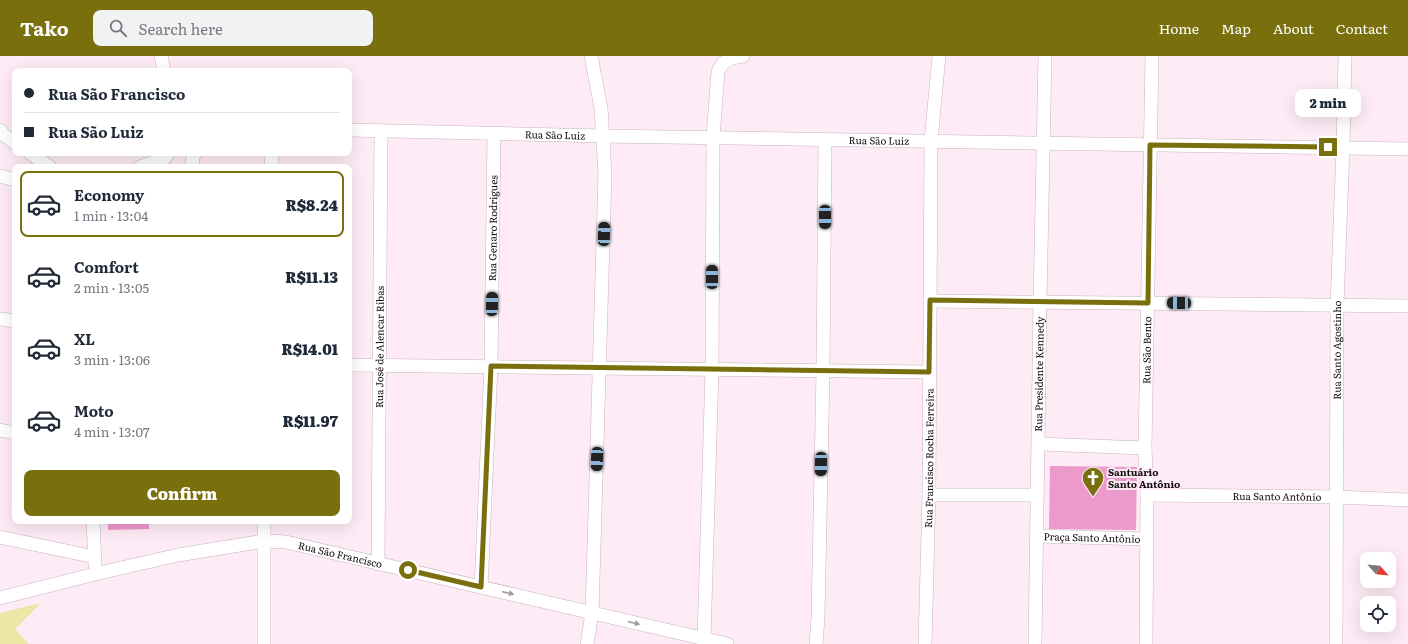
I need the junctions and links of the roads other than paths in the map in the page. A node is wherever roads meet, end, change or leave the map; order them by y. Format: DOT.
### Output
graph roads {
  1 [pos="161,56"];
  2 [pos="591,56"];
  3 [pos="743,56"];
  4 [pos="939,56"];
  5 [pos="1045,56"];
  6 [pos="1152,56"];
  7 [pos="1345,56"];
  8 [pos="163,68"];
  9 [pos="0,130"];
  10 [pos="352,130"];
  11 [pos="381,131"];
  12 [pos="494,133"];
  13 [pos="602,136"];
  14 [pos="713,137"];
  15 [pos="825,140"];
  16 [pos="12,141"];
  17 [pos="931,142"];
  18 [pos="1043,143"];
  19 [pos="1150,145"];
  20 [pos="1343,147"];
  21 [pos="1408,149"];
  22 [pos="34,156"];
  23 [pos="166,156"];
  24 [pos="46,164"];
  25 [pos="149,164"];
  26 [pos="0,176"];
  27 [pos="12,179"];
  28 [pos="930,300"];
  29 [pos="1040,302"];
  30 [pos="1148,303"];
  31 [pos="1337,306"];
  32 [pos="1408,306"];
  33 [pos="0,319"];
  34 [pos="12,321"];
  35 [pos="352,365"];
  36 [pos="380,365"];
  37 [pos="491,366"];
  38 [pos="600,367"];
  39 [pos="712,370"];
  40 [pos="824,372"];
  41 [pos="929,372"];
  42 [pos="0,430"];
  43 [pos="12,432"];
  44 [pos="1039,444"];
  45 [pos="1145,448"];
  46 [pos="1037,495"];
  47 [pos="1147,495"];
  48 [pos="929,496"];
  49 [pos="1337,497"];
  50 [pos="1408,500"];
  51 [pos="93,524"];
  52 [pos="264,524"];
  53 [pos="1037,536"];
  54 [pos="0,537"];
  55 [pos="1146,538"];
  56 [pos="265,541"];
  57 [pos="95,557"];
  58 [pos="378,564"];
  59 [pos="95,574"];
  60 [pos="481,587"];
  61 [pos="0,598"];
  62 [pos="592,613"];
  63 [pos="704,639"];
  64 [pos="267,643"];
  65 [pos="587,644"];
  66 [pos="727,644"];
  67 [pos="816,644"];
  68 [pos="925,644"];
  69 [pos="1035,644"];
  70 [pos="1146,644"];
  71 [pos="1336,644"];
  1 -- 8 [label="street"];
  2 -- 13 [label="street"];
  3 -- 14 [label="street"];
  4 -- 17 [label="street, Rua Francisco Rocha Ferreira"];
  5 -- 18 [label="street, Rua Presidente Kennedy"];
  6 -- 19 [label="street, Rua São Bento"];
  7 -- 20 [label="street, Rua Santo Agostinho"];
  9 -- 16 [label="street"];
  10 -- 11 [label="street, Rua São Luiz"];
  11 -- 12 [label="street, Rua São Luiz"];
  11 -- 36 [label="street, Rua José de Alencar Ribas"];
  12 -- 13 [label="street, Rua São Luiz"];
  12 -- 37 [label="street, Rua Genaro Rodrigues"];
  13 -- 14 [label="street, Rua São Luiz"];
  13 -- 38 [label="street"];
  14 -- 15 [label="street, Rua São Luiz"];
  14 -- 39 [label="street"];
  15 -- 17 [label="street, Rua São Luiz"];
  15 -- 40 [label="street"];
  17 -- 18 [label="street, Rua São Luiz"];
  17 -- 28 [label="street, Rua Francisco Rocha Ferreira"];
  18 -- 19 [label="street, Rua São Luiz"];
  18 -- 29 [label="street, Rua Presidente Kennedy"];
  19 -- 20 [label="street, Rua São Luiz"];
  19 -- 30 [label="street, Rua São Bento"];
  20 -- 21 [label="street, Rua São Luiz"];
  20 -- 31 [label="street, Rua Santo Agostinho"];
  22 -- 24 [label="street"];
  23 -- 25 [label="street"];
  26 -- 27 [label="street"];
  28 -- 29 [label="street"];
  28 -- 41 [label="street, Rua Francisco Rocha Ferreira"];
  29 -- 30 [label="street"];
  29 -- 44 [label="street, Rua Presidente Kennedy"];
  30 -- 31 [label="street"];
  30 -- 45 [label="street, Rua São Bento"];
  31 -- 32 [label="street"];
  31 -- 49 [label="street, Rua Santo Agostinho"];
  33 -- 34 [label="street"];
  35 -- 36 [label="street"];
  36 -- 37 [label="street"];
  36 -- 58 [label="street, Rua José de Alencar Ribas"];
  37 -- 38 [label="street"];
  37 -- 60 [label="street, Rua Genaro Rodrigues"];
  38 -- 39 [label="street"];
  38 -- 62 [label="street"];
  39 -- 40 [label="street"];
  39 -- 63 [label="street"];
  40 -- 41 [label="street"];
  40 -- 67 [label="street"];
  41 -- 48 [label="street, Rua Francisco Rocha Ferreira"];
  42 -- 43 [label="street"];
  44 -- 45 [label="street"];
  44 -- 46 [label="street, Rua Presidente Kennedy"];
  45 -- 47 [label="street, Rua São Bento"];
  46 -- 48 [label="street"];
  46 -- 53 [label="street, Rua Presidente Kennedy"];
  47 -- 49 [label="street, Rua Santo Antônio"];
  47 -- 55 [label="street, Rua São Bento"];
  48 -- 68 [label="street, Rua Francisco Rocha Ferreira"];
  49 -- 50 [label="street, Rua Santo Antônio"];
  49 -- 71 [label="street, Rua Santo Agostinho"];
  51 -- 57 [label="street"];
  52 -- 56 [label="street"];
  53 -- 55 [label="street, Praça Santo Antônio"];
  53 -- 69 [label="street, Rua Presidente Kennedy"];
  54 -- 57 [label="street"];
  55 -- 70 [label="street, Rua São Bento"];
  56 -- 58 [label="street, Rua São Francisco"];
  56 -- 59 [label="street, Rua São Francisco"];
  56 -- 64 [label="street"];
  57 -- 59 [label="street"];
  58 -- 60 [label="street, Rua São Francisco"];
  59 -- 61 [label="street, Rua São Francisco"];
  60 -- 62 [label="street, Rua São Francisco, one-way"];
  62 -- 63 [label="street, Rua São Francisco, one-way"];
  62 -- 65 [label="street"];
  63 -- 66 [label="street, Rua São Francisco"];
}
